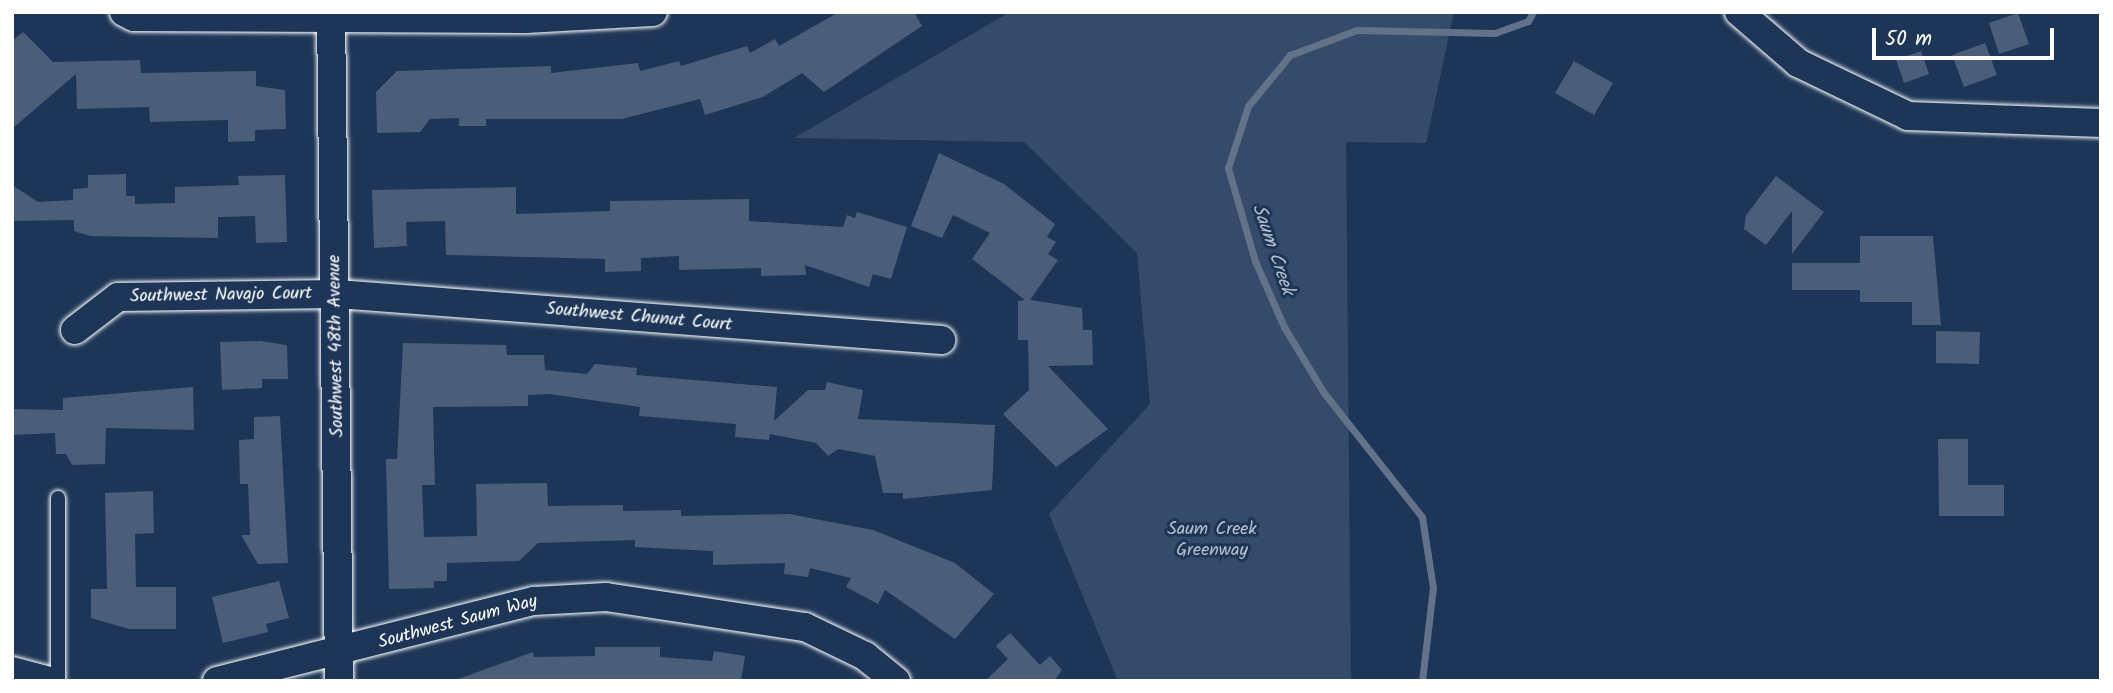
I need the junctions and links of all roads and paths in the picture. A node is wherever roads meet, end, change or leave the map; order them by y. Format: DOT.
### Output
graph roads {
  1 [pos="124,12"];
  2 [pos="653,12"];
  3 [pos="1739,12"];
  4 [pos="331,14"];
  5 [pos="2101,123"];
  6 [pos="337,294"];
  7 [pos="75,330"];
  8 [pos="940,340"];
  9 [pos="58,498"];
  10 [pos="339,667"];
  11 [pos="12,671"];
  12 [pos="49,681"];
  13 [pos="58,681"];
  14 [pos="217,681"];
  15 [pos="896,681"];
  1 -- 4 [label="street"];
  2 -- 4 [label="street"];
  3 -- 5 [label="street"];
  4 -- 6 [label="street, Southwest 48th Avenue"];
  6 -- 7 [label="street, Southwest Navajo Court"];
  6 -- 8 [label="street, Southwest Chunut Court"];
  6 -- 10 [label="street, Southwest 48th Avenue"];
  9 -- 13 [label="lane"];
  10 -- 14 [label="street, Southwest Saum Way"];
  10 -- 15 [label="street, Southwest Saum Way"];
  11 -- 12 [label="street"];
}
